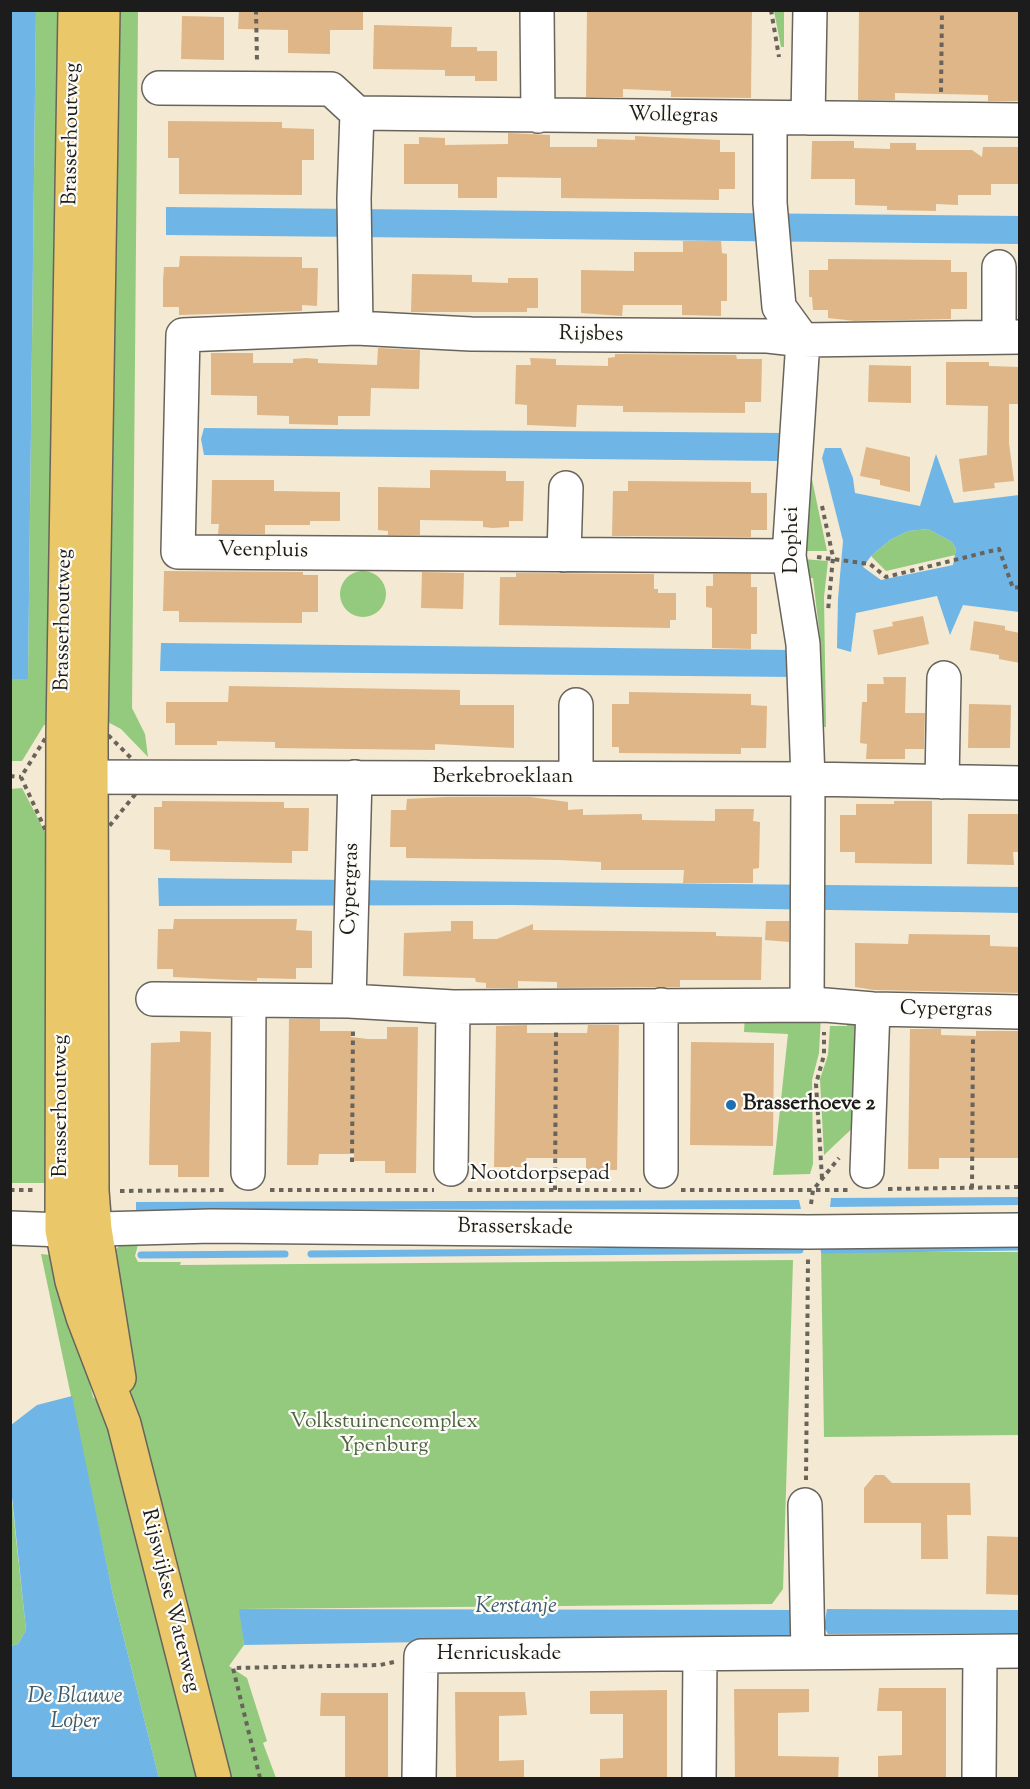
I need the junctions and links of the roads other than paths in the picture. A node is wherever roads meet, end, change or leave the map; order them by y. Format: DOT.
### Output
graph roads {
  1 [pos="75,10"];
  2 [pos="103,10"];
  3 [pos="537,10"];
  4 [pos="810,10"];
  5 [pos="159,88"];
  6 [pos="357,113"];
  7 [pos="538,116"];
  8 [pos="808,118"];
  9 [pos="770,119"];
  10 [pos="1020,120"];
  11 [pos="999,267"];
  12 [pos="356,328"];
  13 [pos="183,335"];
  14 [pos="1009,337"];
  15 [pos="803,340"];
  16 [pos="566,488"];
  17 [pos="564,555"];
  18 [pos="789,556"];
  19 [pos="944,678"];
  20 [pos="576,705"];
  21 [pos="78,777"];
  22 [pos="355,777"];
  23 [pos="576,778"];
  24 [pos="808,779"];
  25 [pos="942,783"];
  26 [pos="1020,783"];
  27 [pos="153,999"];
  28 [pos="249,1000"];
  29 [pos="351,1001"];
  30 [pos="661,1005"];
  31 [pos="816,1005"];
  32 [pos="453,1007"];
  33 [pos="873,1009"];
  34 [pos="1020,1012"];
  35 [pos="451,1183"];
  36 [pos="869,1183"];
  37 [pos="249,1184"];
  38 [pos="661,1184"];
  39 [pos="10,1228"];
  40 [pos="95,1229"];
  41 [pos="62,1230"];
  42 [pos="1020,1230"];
  43 [pos="124,1424"];
  44 [pos="805,1505"];
  45 [pos="1020,1651"];
  46 [pos="980,1652"];
  47 [pos="808,1653"];
  48 [pos="700,1654"];
  49 [pos="214,1779"];
  50 [pos="419,1779"];
  51 [pos="699,1779"];
  52 [pos="980,1779"];
  1 -- 21 [label="main road, Brasserhoutweg"];
  2 -- 21 [label="main road, Brasserhoutweg"];
  3 -- 7 [label="street"];
  4 -- 8 [label="street"];
  5 -- 6 [label="street"];
  6 -- 7 [label="street, Wollegras"];
  6 -- 12 [label="street"];
  7 -- 9 [label="street, Wollegras"];
  8 -- 9 [label="street, Wollegras"];
  8 -- 10 [label="street, Wollegras"];
  9 -- 15 [label="street"];
  11 -- 14 [label="street, Rijsbes"];
  12 -- 13 [label="street, Rijsbes"];
  12 -- 15 [label="street, Rijsbes"];
  13 -- 17 [label="street, Veenpluis"];
  14 -- 15 [label="street, Rijsbes"];
  15 -- 18 [label="street, Dophei"];
  16 -- 17 [label="street"];
  17 -- 18 [label="street, Veenpluis"];
  18 -- 24 [label="street, Dophei"];
  19 -- 25 [label="street"];
  20 -- 23 [label="street"];
  21 -- 22 [label="street, Berkebroeklaan"];
  21 -- 40 [label="main road, Brasserhoutweg"];
  21 -- 41 [label="main road, Brasserhoutweg"];
  22 -- 23 [label="street, Berkebroeklaan"];
  22 -- 29 [label="street, Cypergras"];
  23 -- 24 [label="street, Berkebroeklaan"];
  24 -- 25 [label="street, Berkebroeklaan"];
  24 -- 31 [label="street, Dophei"];
  25 -- 26 [label="street, Berkebroeklaan"];
  27 -- 28 [label="street, Cypergras"];
  28 -- 29 [label="street, Cypergras"];
  28 -- 37 [label="street"];
  29 -- 32 [label="street, Cypergras"];
  30 -- 31 [label="street, Cypergras"];
  30 -- 32 [label="street, Cypergras"];
  30 -- 38 [label="street"];
  31 -- 33 [label="street, Cypergras"];
  32 -- 35 [label="street"];
  33 -- 34 [label="street, Cypergras"];
  33 -- 36 [label="street, Cypergras"];
  39 -- 41 [label="street, Brasserskade"];
  40 -- 41 [label="street, Brasserskade"];
  40 -- 42 [label="street, Brasserskade"];
  40 -- 43 [label="main road, Rijswijkse Waterweg"];
  41 -- 43 [label="main road, Rijswijkse Waterweg"];
  43 -- 49 [label="main road, Rijswijkse Waterweg"];
  44 -- 47 [label="street"];
  45 -- 46 [label="street, Henricuskade"];
  46 -- 47 [label="street, Henricuskade"];
  46 -- 52 [label="street"];
  47 -- 48 [label="street, Henricuskade"];
  48 -- 50 [label="street, Henricuskade"];
  48 -- 51 [label="street"];
}
